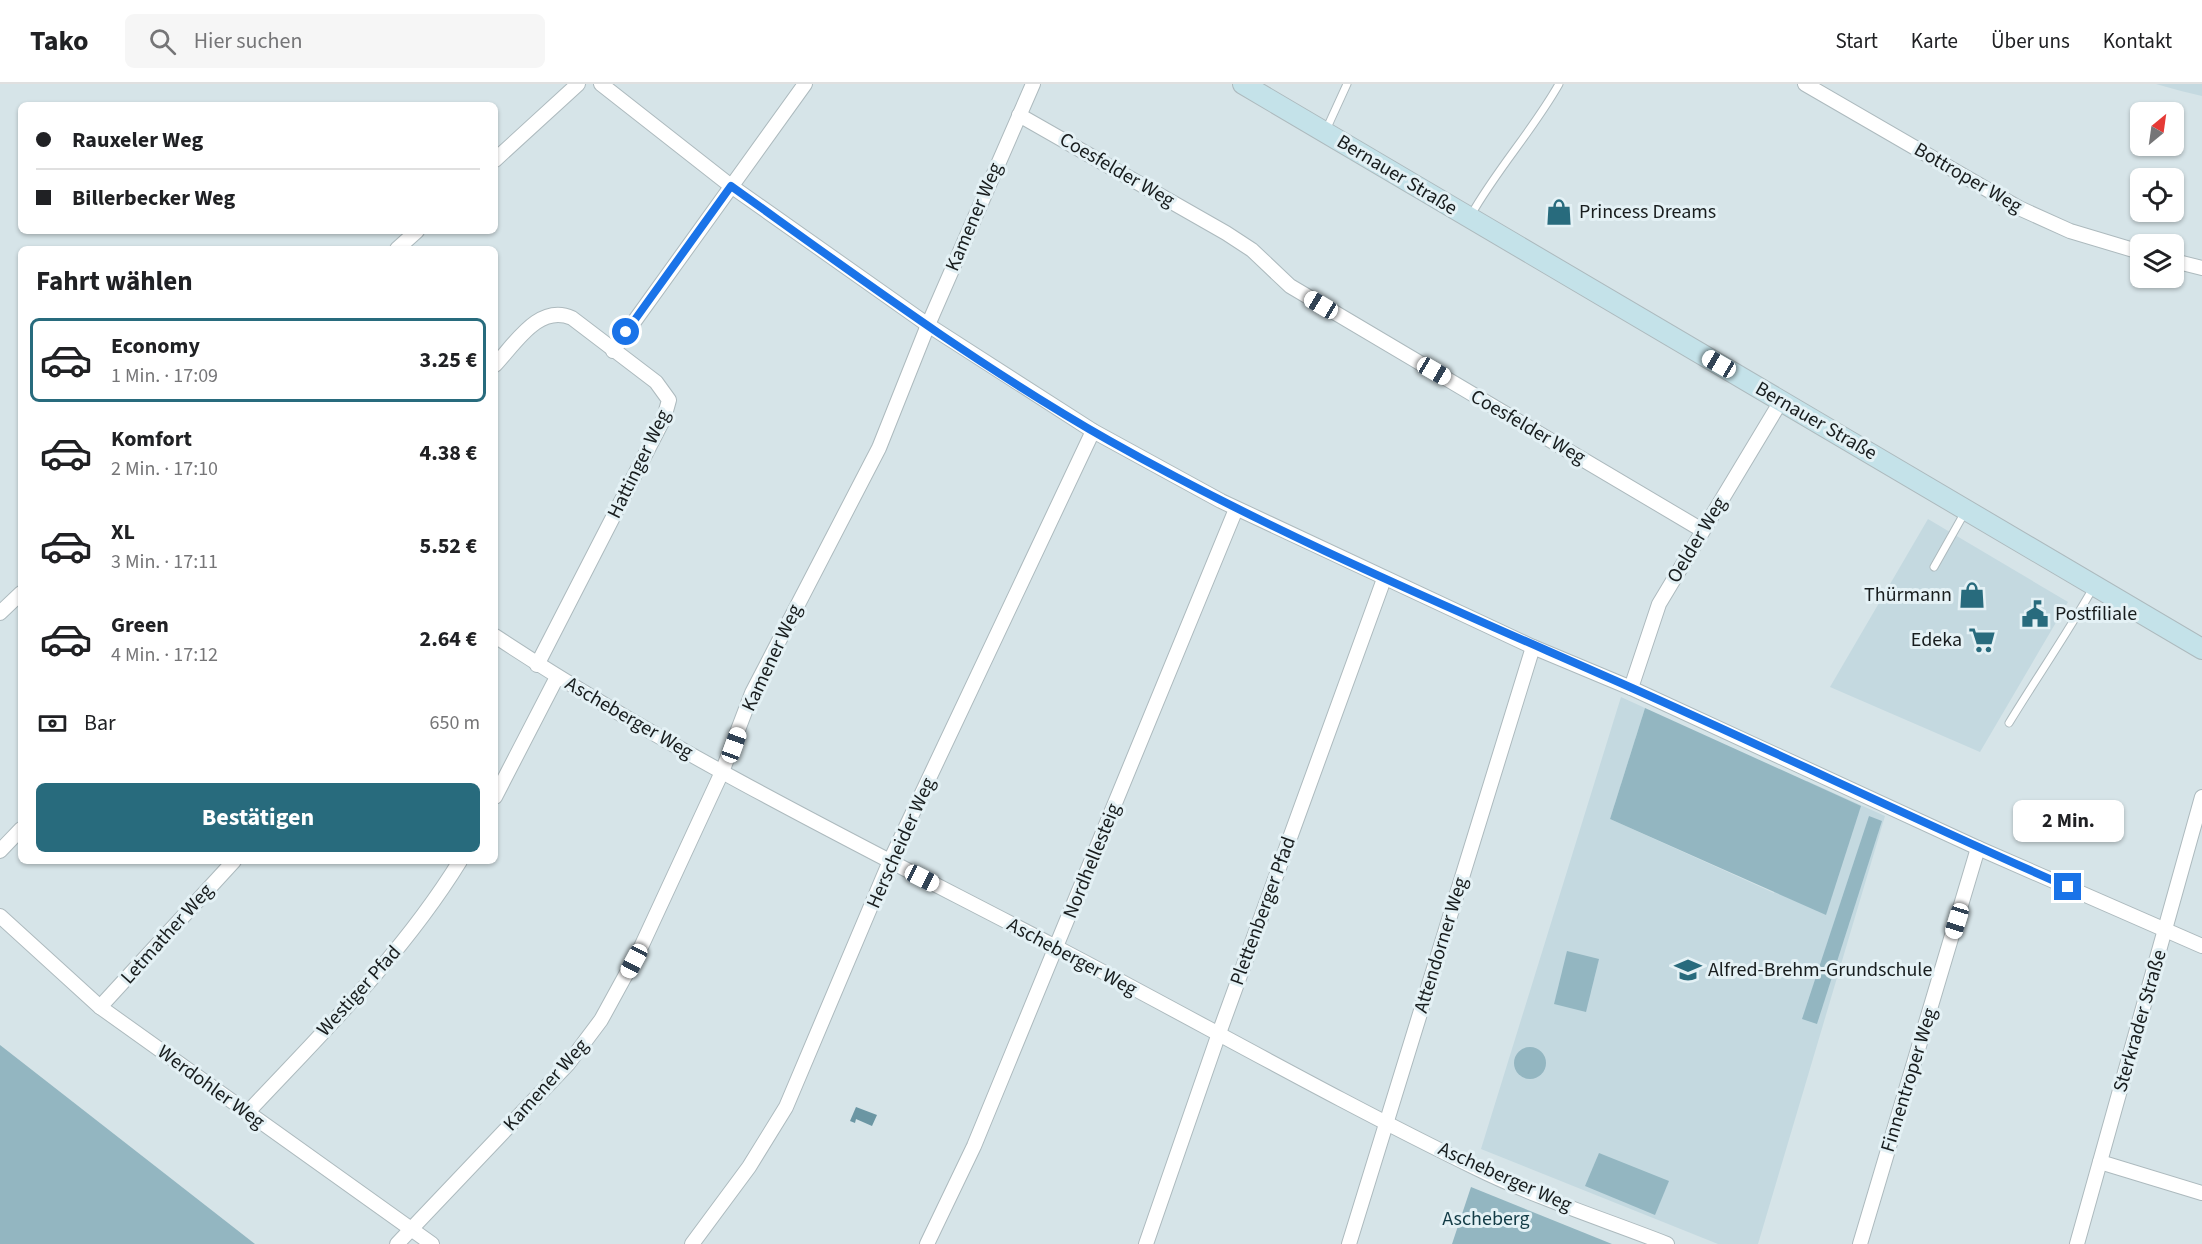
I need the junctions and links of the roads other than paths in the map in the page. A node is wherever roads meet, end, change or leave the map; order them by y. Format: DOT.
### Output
graph roads {
  1 [pos="578,84"];
  2 [pos="601,84"];
  3 [pos="805,84"];
  4 [pos="1033,84"];
  5 [pos="1243,84"];
  6 [pos="1347,84"];
  7 [pos="1559,84"];
  8 [pos="1805,84"];
  9 [pos="1019,115"];
  10 [pos="1325,132"];
  11 [pos="498,157"];
  12 [pos="731,186"];
  13 [pos="1470,218"];
  14 [pos="414,234"];
  15 [pos="401,246"];
  16 [pos="2130,249"];
  17 [pos="2184,264"];
  18 [pos="2202,268"];
  19 [pos="928,325"];
  20 [pos="613,351"];
  21 [pos="498,362"];
  22 [pos="1781,401"];
  23 [pos="1094,431"];
  24 [pos="1236,509"];
  25 [pos="1967,510"];
  26 [pos="1702,530"];
  27 [pos="1934,567"];
  28 [pos="1384,579"];
  29 [pos="2094,585"];
  30 [pos="18,596"];
  31 [pos="0,613"];
  32 [pos="498,638"];
  33 [pos="1533,647"];
  34 [pos="2202,649"];
  35 [pos="537,665"];
  36 [pos="557,677"];
  37 [pos="1631,688"];
  38 [pos="2009,723"];
  39 [pos="723,772"];
  40 [pos="498,791"];
  41 [pos="2202,797"];
  42 [pos="18,832"];
  43 [pos="1978,848"];
  44 [pos="0,851"];
  45 [pos="890,861"];
  46 [pos="231,864"];
  47 [pos="458,864"];
  48 [pos="0,916"];
  49 [pos="2164,930"];
  50 [pos="2202,946"];
  51 [pos="1056,947"];
  52 [pos="100,1007"];
  53 [pos="1218,1036"];
  54 [pos="247,1113"];
  55 [pos="1386,1122"];
  56 [pos="2100,1162"];
  57 [pos="2202,1193"];
  58 [pos="411,1229"];
  59 [pos="397,1244"];
  60 [pos="432,1244"];
  61 [pos="692,1244"];
  62 [pos="927,1244"];
  63 [pos="1146,1244"];
  64 [pos="1349,1244"];
  65 [pos="1667,1244"];
  66 [pos="1860,1244"];
  67 [pos="2077,1244"];
  1 -- 11 [label="street"];
  2 -- 12 [label="street"];
  3 -- 12 [label="street"];
  4 -- 9 [label="street, Kamener Weg"];
  5 -- 10 [label="main road, Bernauer Straße"];
  6 -- 10 [label="lane"];
  7 -- 13 [label="lane"];
  8 -- 16 [label="street, Bottroper Weg"];
  9 -- 19 [label="street, Kamener Weg"];
  9 -- 26 [label="street, Coesfelder Weg"];
  10 -- 13 [label="main road, Bernauer Straße"];
  12 -- 19 [label="street"];
  12 -- 20 [label="street"];
  13 -- 22 [label="main road, Bernauer Straße"];
  14 -- 15 [label="street"];
  17 -- 18 [label="street"];
  19 -- 23 [label="street"];
  19 -- 39 [label="street, Kamener Weg"];
  20 -- 21 [label="street, Hattinger Weg"];
  20 -- 35 [label="street, Hattinger Weg"];
  22 -- 25 [label="main road, Bernauer Straße"];
  22 -- 26 [label="street, Oelder Weg"];
  23 -- 24 [label="street"];
  23 -- 45 [label="street, Herscheider Weg"];
  24 -- 28 [label="street"];
  24 -- 51 [label="street, Nordhellesteig"];
  25 -- 27 [label="lane"];
  25 -- 29 [label="main road, Bernauer Straße"];
  26 -- 37 [label="street, Oelder Weg"];
  28 -- 33 [label="street"];
  28 -- 53 [label="street, Plettenberger Pfad"];
  29 -- 34 [label="main road, Bernauer Straße"];
  29 -- 38 [label="lane"];
  30 -- 31 [label="street"];
  32 -- 35 [label="street, Ascheberger Weg"];
  33 -- 37 [label="street"];
  33 -- 55 [label="street, Attendorner Weg"];
  35 -- 36 [label="street, Ascheberger Weg"];
  36 -- 39 [label="street, Ascheberger Weg"];
  36 -- 40 [label="street"];
  37 -- 43 [label="street"];
  39 -- 45 [label="street, Ascheberger Weg"];
  39 -- 58 [label="street, Kamener Weg"];
  41 -- 49 [label="street, Sterkrader Straße"];
  42 -- 44 [label="street"];
  43 -- 49 [label="street"];
  43 -- 66 [label="street, Finnentroper Weg"];
  45 -- 51 [label="street, Ascheberger Weg"];
  45 -- 61 [label="street, Herscheider Weg"];
  46 -- 52 [label="street, Letmather Weg"];
  47 -- 54 [label="street, Westiger Pfad"];
  48 -- 52 [label="street, Werdohler Weg"];
  49 -- 50 [label="street"];
  49 -- 56 [label="street, Sterkrader Straße"];
  51 -- 53 [label="street, Ascheberger Weg"];
  51 -- 62 [label="street, Nordhellesteig"];
  52 -- 54 [label="street, Werdohler Weg"];
  53 -- 55 [label="street, Ascheberger Weg"];
  53 -- 63 [label="street, Plettenberger Pfad"];
  54 -- 58 [label="street, Werdohler Weg"];
  55 -- 64 [label="street, Attendorner Weg"];
  55 -- 65 [label="street, Ascheberger Weg"];
  56 -- 57 [label="street"];
  56 -- 67 [label="street, Sterkrader Straße"];
  58 -- 59 [label="street, Kamener Weg"];
  58 -- 60 [label="street, Werdohler Weg"];
}
